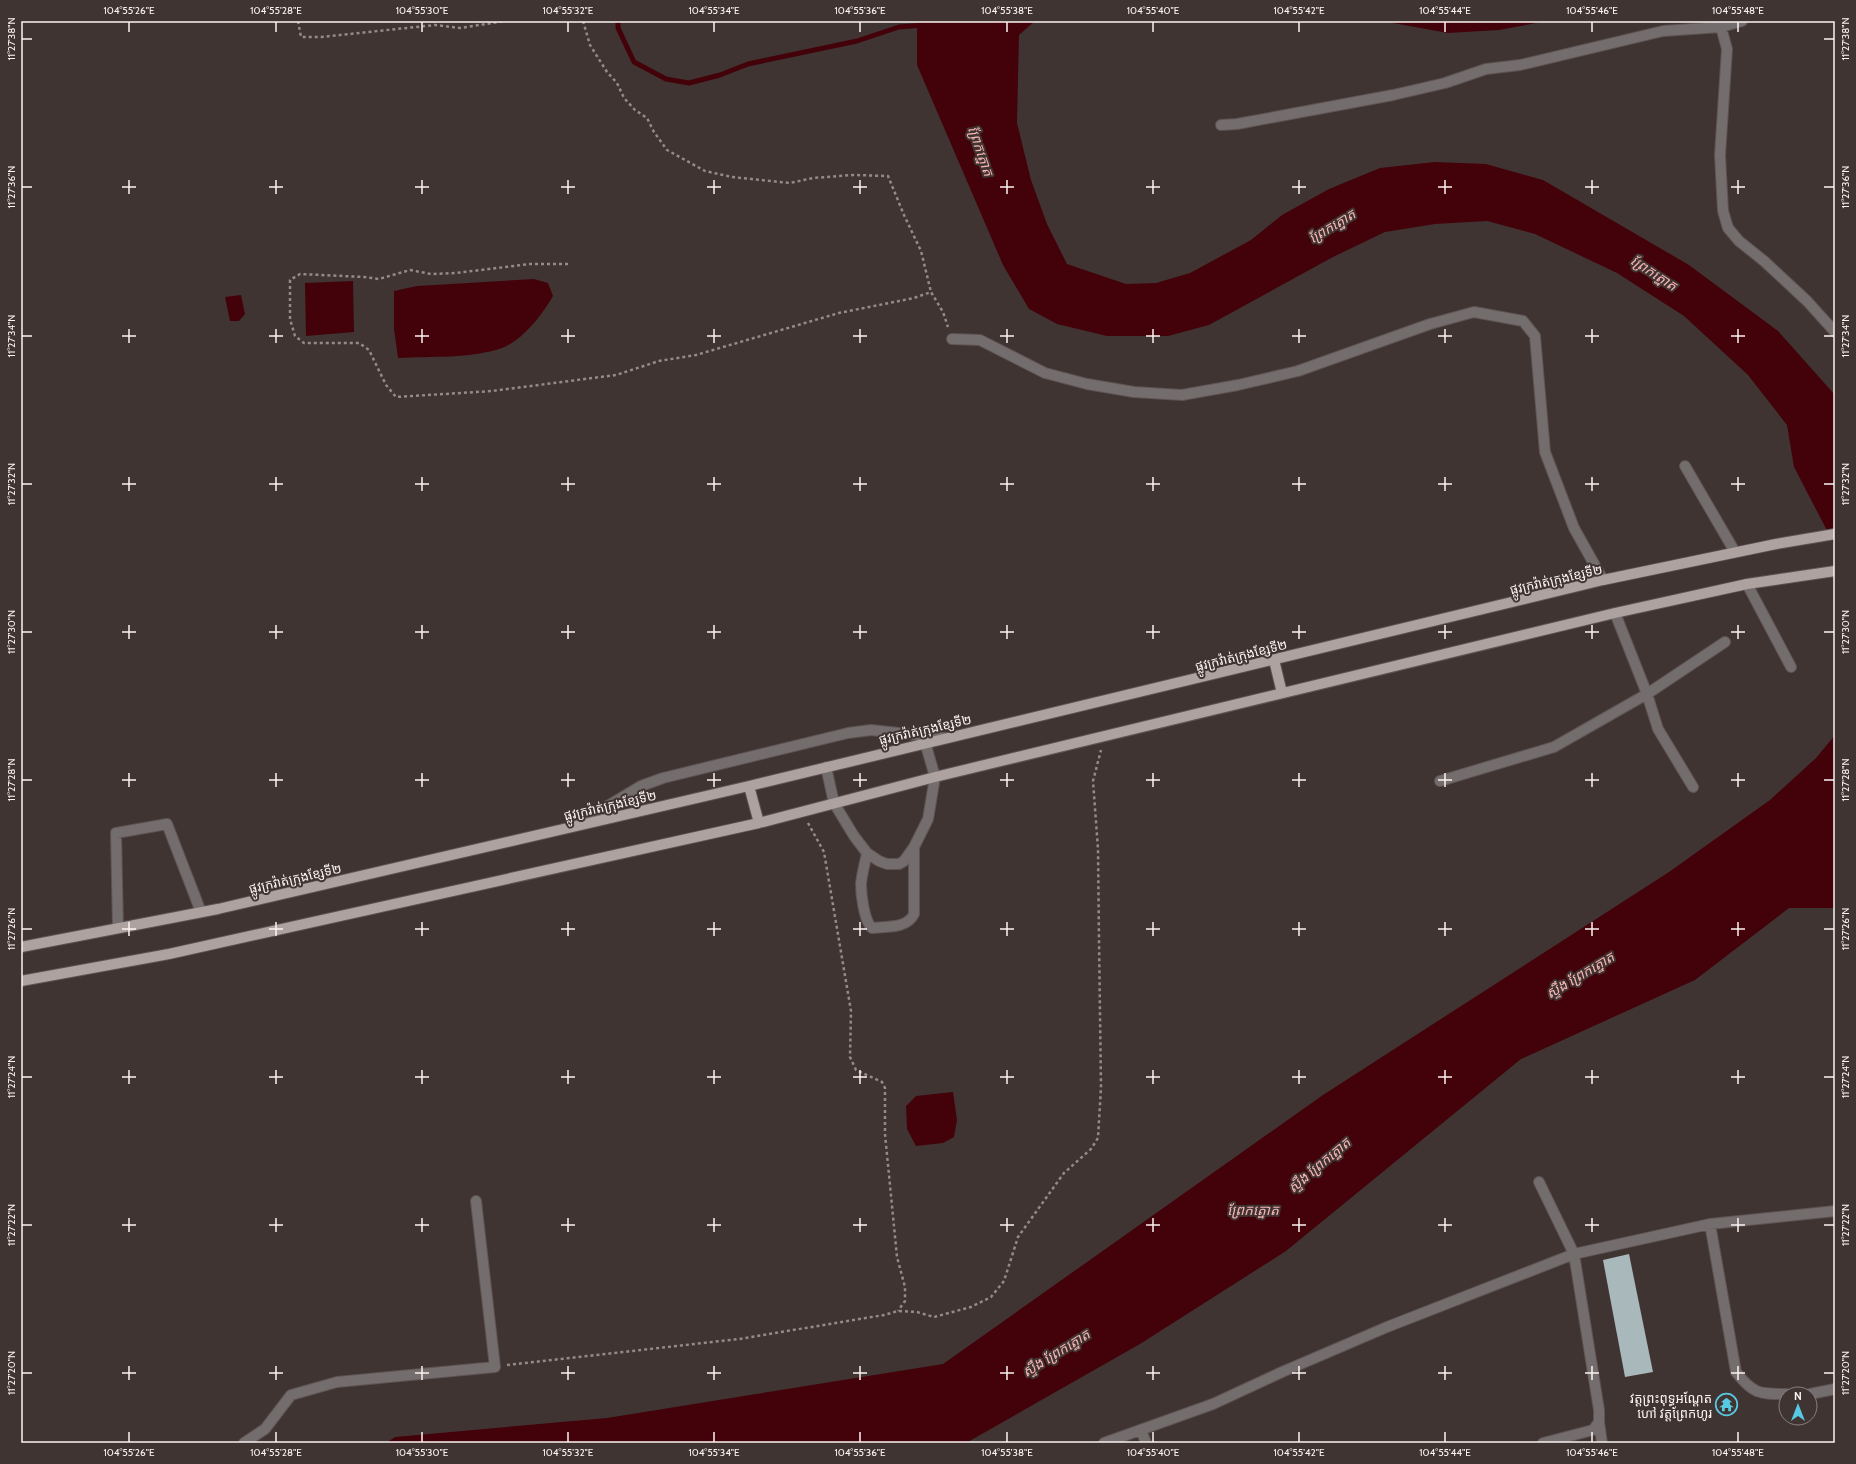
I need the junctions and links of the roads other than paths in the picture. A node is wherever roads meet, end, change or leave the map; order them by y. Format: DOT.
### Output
graph roads {
  1 [pos="1742,21"];
  2 [pos="1720,23"];
  3 [pos="1221,125"];
  4 [pos="1835,332"];
  5 [pos="952,339"];
  6 [pos="1685,466"];
  7 [pos="1835,534"];
  8 [pos="1735,552"];
  9 [pos="1835,571"];
  10 [pos="1603,580"];
  11 [pos="1747,584"];
  12 [pos="1615,613"];
  13 [pos="1725,642"];
  14 [pos="1274,660"];
  15 [pos="1791,667"];
  16 [pos="1282,692"];
  17 [pos="1647,694"];
  18 [pos="946,738"];
  19 [pos="924,742"];
  20 [pos="826,768"];
  21 [pos="935,777"];
  22 [pos="1440,781"];
  23 [pos="750,786"];
  24 [pos="1692,787"];
  25 [pos="834,803"];
  26 [pos="759,823"];
  27 [pos="576,826"];
  28 [pos="914,847"];
  29 [pos="867,853"];
  30 [pos="201,912"];
  31 [pos="118,928"];
  32 [pos="21,947"];
  33 [pos="21,981"];
  34 [pos="1539,1182"];
  35 [pos="476,1201"];
  36 [pos="1835,1211"];
  37 [pos="1710,1224"];
  38 [pos="1574,1254"];
  39 [pos="1835,1389"];
  40 [pos="1818,1392"];
  41 [pos="1778,1394"];
  42 [pos="1599,1422"];
  43 [pos="1141,1430"];
  44 [pos="244,1443"];
  45 [pos="1104,1443"];
  46 [pos="1146,1443"];
  47 [pos="1543,1443"];
  48 [pos="1602,1443"];
  1 -- 2 [label="street"];
  2 -- 3 [label="street"];
  2 -- 4 [label="street"];
  5 -- 10 [label="street"];
  6 -- 8 [label="street"];
  7 -- 8 [label="main road, ផ្លូវក្រវ៉ាត់ក្រុងខ្សែទី២"];
  8 -- 10 [label="main road, ផ្លូវក្រវ៉ាត់ក្រុងខ្សែទី២"];
  9 -- 11 [label="main road"];
  10 -- 14 [label="main road, ផ្លូវក្រវ៉ាត់ក្រុងខ្សែទី២"];
  11 -- 12 [label="main road"];
  11 -- 15 [label="street"];
  12 -- 16 [label="main road"];
  12 -- 17 [label="street"];
  13 -- 17 [label="street"];
  14 -- 16 [label="main road"];
  14 -- 18 [label="main road, ផ្លូវក្រវ៉ាត់ក្រុងខ្សែទី២"];
  16 -- 21 [label="main road"];
  17 -- 22 [label="street"];
  17 -- 24 [label="street"];
  18 -- 19 [label="main road, ផ្លូវក្រវ៉ាត់ក្រុងខ្សែទី២"];
  18 -- 27 [label="street"];
  19 -- 20 [label="main road, ផ្លូវក្រវ៉ាត់ក្រុងខ្សែទី២"];
  19 -- 21 [label="street"];
  20 -- 23 [label="main road, ផ្លូវក្រវ៉ាត់ក្រុងខ្សែទី២"];
  20 -- 25 [label="street"];
  21 -- 25 [label="main road"];
  21 -- 28 [label="street"];
  23 -- 26 [label="main road"];
  23 -- 27 [label="main road, ផ្លូវក្រវ៉ាត់ក្រុងខ្សែទី២"];
  25 -- 26 [label="main road"];
  25 -- 29 [label="street"];
  26 -- 33 [label="main road"];
  27 -- 30 [label="main road, ផ្លូវក្រវ៉ាត់ក្រុងខ្សែទី២"];
  28 -- 29 [label="street"];
  28 -- 29 [label="street"];
  30 -- 31 [label="main road, ផ្លូវក្រវ៉ាត់ក្រុងខ្សែទី២"];
  30 -- 31 [label="street"];
  31 -- 32 [label="main road, ផ្លូវក្រវ៉ាត់ក្រុងខ្សែទី២"];
  34 -- 38 [label="street"];
  35 -- 44 [label="street"];
  36 -- 37 [label="street"];
  37 -- 38 [label="street"];
  37 -- 41 [label="street"];
  38 -- 42 [label="street"];
  38 -- 43 [label="street"];
  39 -- 40 [label="street"];
  42 -- 47 [label="street"];
  42 -- 48 [label="street"];
  43 -- 45 [label="street"];
  43 -- 46 [label="street"];
}
